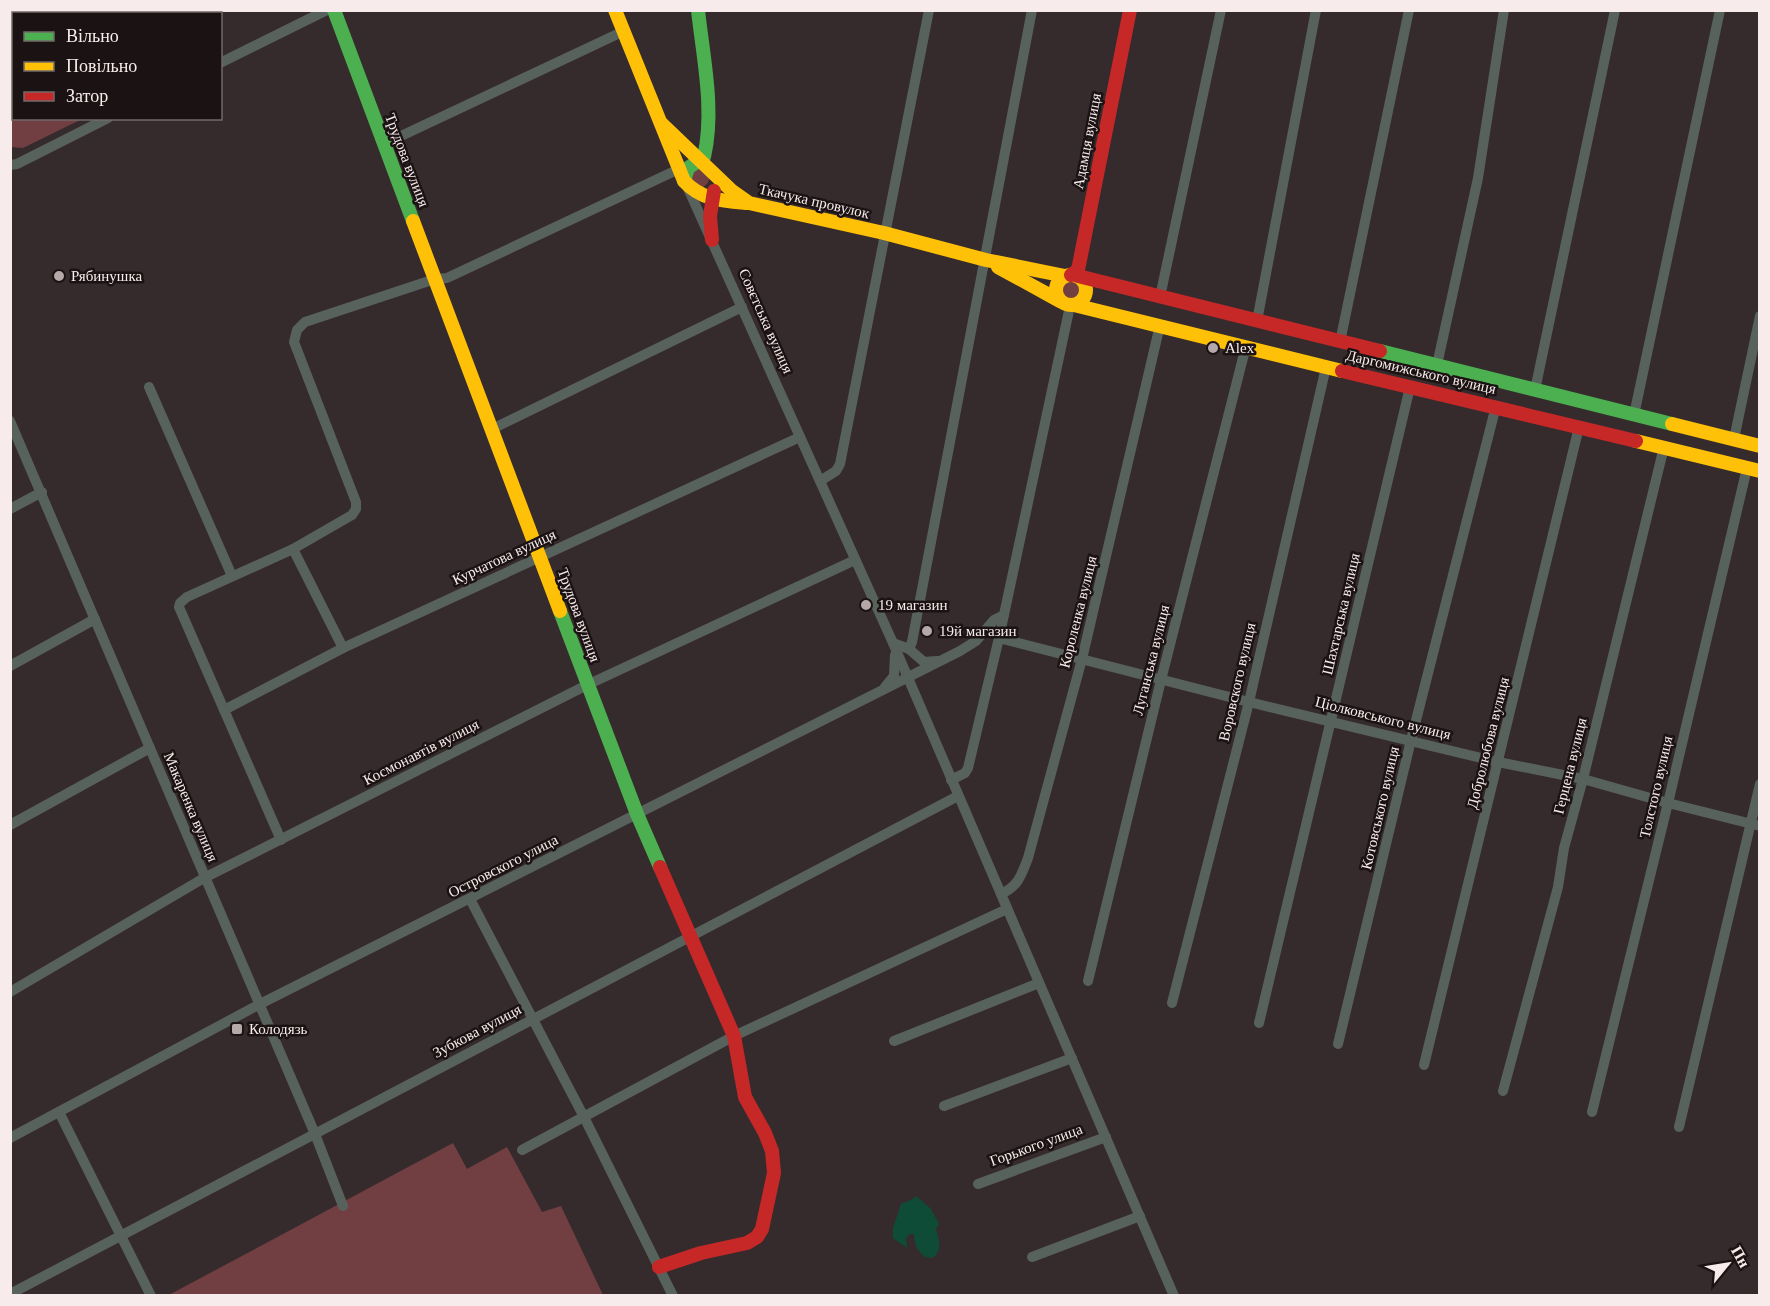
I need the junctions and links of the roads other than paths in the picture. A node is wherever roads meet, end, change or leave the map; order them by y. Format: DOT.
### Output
graph roads {
  1 [pos="327,10"];
  2 [pos="334,10"];
  3 [pos="615,10"];
  4 [pos="698,10"];
  5 [pos="929,10"];
  6 [pos="1032,10"];
  7 [pos="1130,10"];
  8 [pos="1221,10"];
  9 [pos="1316,10"];
  10 [pos="1409,10"];
  11 [pos="1504,10"];
  12 [pos="1616,10"];
  13 [pos="1720,10"];
  14 [pos="624,31"];
  15 [pos="222,62"];
  16 [pos="104,120"];
  17 [pos="662,124"];
  18 [pos="384,144"];
  19 [pos="700,160"];
  20 [pos="10,165"];
  21 [pos="711,171"];
  22 [pos="682,175"];
  23 [pos="713,199"];
  24 [pos="749,203"];
  25 [pos="884,234"];
  26 [pos="712,240"];
  27 [pos="986,260"];
  28 [pos="1072,276"];
  29 [pos="435,279"];
  30 [pos="1160,297"];
  31 [pos="1068,304"];
  32 [pos="742,307"];
  33 [pos="1760,316"];
  34 [pos="1257,321"];
  35 [pos="1160,325"];
  36 [pos="1340,342"];
  37 [pos="1246,346"];
  38 [pos="1437,365"];
  39 [pos="1326,368"];
  40 [pos="149,387"];
  41 [pos="1410,387"];
  42 [pos="1535,390"];
  43 [pos="1496,406"];
  44 [pos="1634,415"];
  45 [pos="10,421"];
  46 [pos="1579,427"];
  47 [pos="492,429"];
  48 [pos="800,437"];
  49 [pos="1734,440"];
  50 [pos="1760,446"];
  51 [pos="1664,447"];
  52 [pos="1753,470"];
  53 [pos="820,481"];
  54 [pos="42,492"];
  55 [pos="10,509"];
  56 [pos="292,549"];
  57 [pos="540,556"];
  58 [pos="855,560"];
  59 [pos="232,576"];
  60 [pos="1004,615"];
  61 [pos="95,619"];
  62 [pos="999,638"];
  63 [pos="893,643"];
  64 [pos="343,648"];
  65 [pos="909,649"];
  66 [pos="1082,659"];
  67 [pos="941,661"];
  68 [pos="10,666"];
  69 [pos="907,678"];
  70 [pos="1161,680"];
  71 [pos="587,686"];
  72 [pos="876,694"];
  73 [pos="1249,702"];
  74 [pos="224,710"];
  75 [pos="1332,721"];
  76 [pos="1411,740"];
  77 [pos="150,748"];
  78 [pos="1498,762"];
  79 [pos="1583,779"];
  80 [pos="951,780"];
  81 [pos="1760,784"];
  82 [pos="958,796"];
  83 [pos="1668,803"];
  84 [pos="637,814"];
  85 [pos="10,825"];
  86 [pos="1755,825"];
  87 [pos="281,840"];
  88 [pos="204,878"];
  89 [pos="1001,894"];
  90 [pos="470,899"];
  91 [pos="1007,909"];
  92 [pos="690,937"];
  93 [pos="1088,981"];
  94 [pos="1039,983"];
  95 [pos="10,992"];
  96 [pos="1172,1003"];
  97 [pos="260,1004"];
  98 [pos="532,1019"];
  99 [pos="1258,1023"];
  100 [pos="734,1036"];
  101 [pos="894,1041"];
  102 [pos="1338,1044"];
  103 [pos="1072,1058"];
  104 [pos="1424,1065"];
  105 [pos="1503,1091"];
  106 [pos="944,1106"];
  107 [pos="59,1112"];
  108 [pos="1592,1112"];
  109 [pos="584,1117"];
  110 [pos="1679,1127"];
  111 [pos="315,1134"];
  112 [pos="1106,1137"];
  113 [pos="10,1138"];
  114 [pos="522,1150"];
  115 [pos="978,1184"];
  116 [pos="343,1206"];
  117 [pos="1140,1216"];
  118 [pos="122,1236"];
  119 [pos="1032,1257"];
  120 [pos="659,1267"];
  121 [pos="10,1294"];
  122 [pos="1170,1294"];
  123 [pos="151,1296"];
  124 [pos="673,1296"];
  1 -- 15 [label="street"];
  2 -- 18 [label="street, Трудова вулиця"];
  3 -- 14 [label="street, Совєтська вулиця"];
  4 -- 19 [label="street"];
  5 -- 25 [label="street"];
  6 -- 27 [label="street"];
  7 -- 28 [label="street, Адамця вулиця"];
  8 -- 30 [label="street"];
  9 -- 34 [label="street"];
  10 -- 36 [label="street"];
  11 -- 38 [label="street"];
  12 -- 42 [label="street"];
  13 -- 44 [label="street"];
  14 -- 17 [label="street, Совєтська вулиця"];
  14 -- 18 [label="street"];
  16 -- 20 [label="street"];
  17 -- 19 [label="street, Ткачука провулок"];
  17 -- 22 [label="street, Совєтська вулиця"];
  18 -- 29 [label="street, Трудова вулиця"];
  19 -- 21 [label="street, Ткачука провулок"];
  19 -- 22 [label="street"];
  21 -- 23 [label="street"];
  21 -- 24 [label="street, Ткачука провулок"];
  22 -- 23 [label="street"];
  22 -- 26 [label="street, Совєтська вулиця"];
  22 -- 29 [label="street"];
  23 -- 24 [label="street"];
  23 -- 26 [label="street"];
  24 -- 25 [label="street, Ткачука провулок"];
  25 -- 27 [label="street, Ткачука провулок"];
  25 -- 53 [label="street"];
  26 -- 32 [label="street, Совєтська вулиця"];
  27 -- 28 [label="street, Даргомижського вулиця"];
  27 -- 31 [label="street, Даргомижського вулиця"];
  27 -- 65 [label="street"];
  28 -- 30 [label="street, Даргомижського вулиця"];
  28 -- 31 [label="street"];
  28 -- 31 [label="street"];
  29 -- 47 [label="street, Трудова вулиця"];
  29 -- 56 [label="street"];
  30 -- 34 [label="street, Даргомижського вулиця"];
  31 -- 35 [label="street, Даргомижського вулиця"];
  31 -- 60 [label="street"];
  32 -- 47 [label="street"];
  32 -- 48 [label="street, Совєтська вулиця"];
  33 -- 49 [label="street"];
  34 -- 36 [label="street, Даргомижського вулиця"];
  35 -- 37 [label="street, Даргомижського вулиця"];
  35 -- 66 [label="street, Короленка вулиця"];
  36 -- 38 [label="street, Даргомижського вулиця"];
  37 -- 39 [label="street, Даргомижського вулиця"];
  37 -- 70 [label="street, Луганська вулиця"];
  38 -- 42 [label="street, Даргомижського вулиця"];
  39 -- 41 [label="street, Даргомижського вулиця"];
  39 -- 73 [label="street, Воровского вулиця"];
  40 -- 59 [label="street"];
  41 -- 43 [label="street, Даргомижського вулиця"];
  41 -- 75 [label="street, Шахтарська вулиця"];
  42 -- 44 [label="street, Даргомижського вулиця"];
  43 -- 46 [label="street, Даргомижського вулиця"];
  43 -- 76 [label="street, Котовського вулиця"];
  44 -- 49 [label="street, Даргомижського вулиця"];
  45 -- 54 [label="street, Макаренка вулиця"];
  46 -- 51 [label="street, Даргомижського вулиця"];
  46 -- 78 [label="street, Добролюбова вулиця"];
  47 -- 57 [label="street, Трудова вулиця"];
  48 -- 53 [label="street, Совєтська вулиця"];
  48 -- 57 [label="street, Курчатова вулиця"];
  49 -- 50 [label="street, Даргомижського вулиця"];
  51 -- 52 [label="street, Даргомижського вулиця"];
  51 -- 79 [label="street, Герцена вулиця"];
  52 -- 83 [label="street, Толстого вулиця"];
  53 -- 58 [label="street, Совєтська вулиця"];
  54 -- 55 [label="street"];
  54 -- 61 [label="street, Макаренка вулиця"];
  56 -- 59 [label="street"];
  56 -- 64 [label="street"];
  57 -- 64 [label="street, Курчатова вулиця"];
  57 -- 71 [label="street, Трудова вулиця"];
  58 -- 63 [label="street, Совєтська вулиця"];
  58 -- 71 [label="street, Космонавтів вулиця"];
  59 -- 74 [label="street"];
  60 -- 62 [label="street"];
  60 -- 67 [label="street, Островского улица"];
  61 -- 68 [label="street"];
  61 -- 77 [label="street, Макаренка вулиця"];
  62 -- 66 [label="street, Ціолковського вулиця"];
  62 -- 80 [label="street"];
  63 -- 65 [label="street"];
  63 -- 69 [label="street, Совєтська вулиця"];
  63 -- 72 [label="street"];
  64 -- 74 [label="street, Курчатова вулиця"];
  65 -- 67 [label="street"];
  66 -- 70 [label="street, Ціолковського вулиця"];
  66 -- 89 [label="street, Короленка вулиця"];
  67 -- 69 [label="street, Островского улица"];
  69 -- 72 [label="street, Островского улица"];
  69 -- 80 [label="street, Совєтська вулиця"];
  70 -- 73 [label="street, Ціолковського вулиця"];
  70 -- 93 [label="street, Луганська вулиця"];
  71 -- 84 [label="street, Трудова вулиця"];
  71 -- 87 [label="street, Космонавтів вулиця"];
  72 -- 84 [label="street, Островского улица"];
  73 -- 75 [label="street, Ціолковського вулиця"];
  73 -- 96 [label="street, Воровского вулиця"];
  74 -- 87 [label="street"];
  75 -- 76 [label="street, Ціолковського вулиця"];
  75 -- 99 [label="street, Шахтарська вулиця"];
  76 -- 78 [label="street, Ціолковського вулиця"];
  76 -- 102 [label="street, Котовського вулиця"];
  77 -- 85 [label="street"];
  77 -- 88 [label="street, Макаренка вулиця"];
  78 -- 79 [label="street, Ціолковського вулиця"];
  78 -- 104 [label="street, Добролюбова вулиця"];
  79 -- 83 [label="street, Ціолковського вулиця"];
  79 -- 105 [label="street, Герцена вулиця"];
  80 -- 82 [label="street, Совєтська вулиця"];
  81 -- 86 [label="street"];
  82 -- 89 [label="street, Совєтська вулиця"];
  82 -- 92 [label="street, Зубкова вулиця"];
  83 -- 86 [label="street, Ціолковського вулиця"];
  83 -- 108 [label="street, Толстого вулиця"];
  84 -- 90 [label="street, Островского улица"];
  84 -- 92 [label="street, Трудова вулиця"];
  86 -- 110 [label="street"];
  87 -- 88 [label="street, Космонавтів вулиця"];
  88 -- 95 [label="street, Космонавтів вулиця"];
  88 -- 97 [label="street, Макаренка вулиця"];
  89 -- 91 [label="street, Совєтська вулиця"];
  90 -- 97 [label="street, Островского улица"];
  90 -- 98 [label="street"];
  91 -- 94 [label="street, Совєтська вулиця"];
  91 -- 100 [label="street"];
  92 -- 98 [label="street, Зубкова вулиця"];
  92 -- 100 [label="street, Трудова вулиця"];
  94 -- 101 [label="street"];
  94 -- 103 [label="street, Совєтська вулиця"];
  97 -- 107 [label="street, Островского улица"];
  97 -- 111 [label="street, Макаренка вулиця"];
  98 -- 109 [label="street"];
  98 -- 111 [label="street, Зубкова вулиця"];
  100 -- 109 [label="street"];
  100 -- 120 [label="street, Трудова вулиця"];
  103 -- 106 [label="street"];
  103 -- 112 [label="street, Совєтська вулиця"];
  107 -- 113 [label="street, Островского улица"];
  107 -- 118 [label="street"];
  109 -- 114 [label="street"];
  109 -- 120 [label="street"];
  111 -- 116 [label="street, Макаренка вулиця"];
  111 -- 118 [label="street, Зубкова вулиця"];
  112 -- 115 [label="street, Горького улица"];
  112 -- 117 [label="street, Совєтська вулиця"];
  117 -- 119 [label="street"];
  117 -- 122 [label="street, Совєтська вулиця"];
  118 -- 121 [label="street, Зубкова вулиця"];
  118 -- 123 [label="street"];
  120 -- 124 [label="street"];
}
